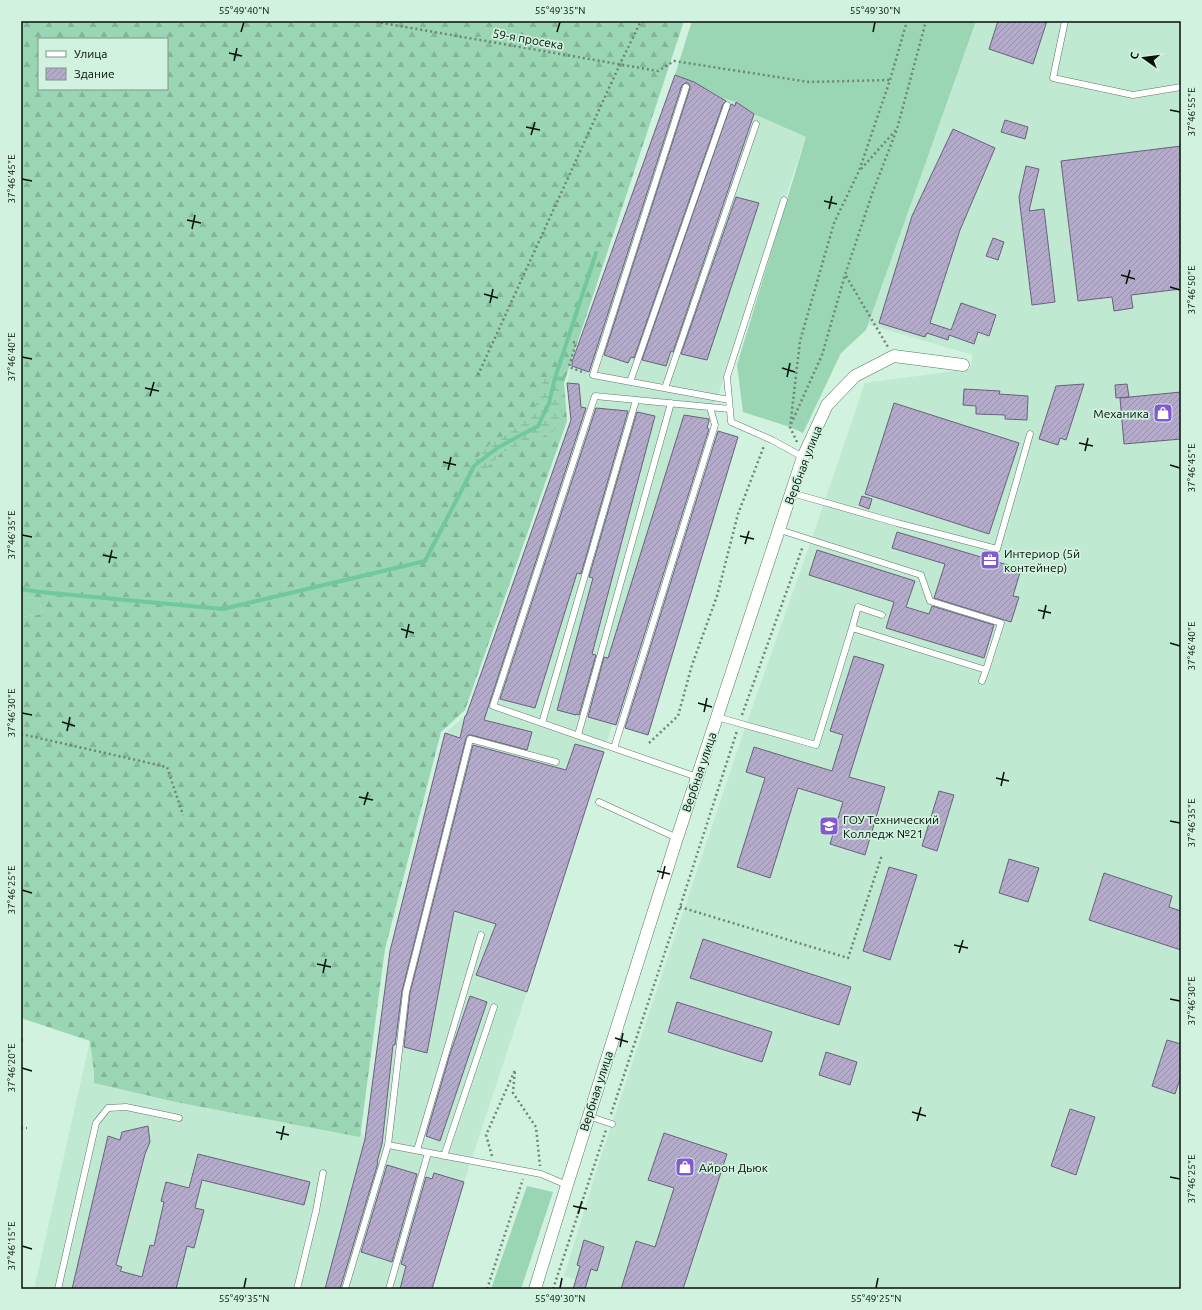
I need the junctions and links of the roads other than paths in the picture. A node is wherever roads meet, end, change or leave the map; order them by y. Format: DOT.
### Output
graph roads {
  1 [pos="1065,21"];
  2 [pos="686,87"];
  3 [pos="1181,87"];
  4 [pos="727,105"];
  5 [pos="756,124"];
  6 [pos="784,200"];
  7 [pos="963,365"];
  8 [pos="630,382"];
  9 [pos="664,388"];
  10 [pos="636,400"];
  11 [pos="729,400"];
  12 [pos="671,403"];
  13 [pos="710,407"];
  14 [pos="730,409"];
  15 [pos="1030,434"];
  16 [pos="803,457"];
  17 [pos="792,493"];
  18 [pos="780,530"];
  19 [pos="882,614"];
  20 [pos="852,628"];
  21 [pos="986,670"];
  22 [pos="982,681"];
  23 [pos="717,717"];
  24 [pos="542,722"];
  25 [pos="578,735"];
  26 [pos="614,748"];
  27 [pos="556,762"];
  28 [pos="698,777"];
  29 [pos="598,802"];
  30 [pos="677,838"];
  31 [pos="481,935"];
  32 [pos="494,1007"];
  33 [pos="588,1116"];
  34 [pos="179,1118"];
  35 [pos="610,1124"];
  36 [pos="388,1145"];
  37 [pos="417,1150"];
  38 [pos="428,1153"];
  39 [pos="444,1156"];
  40 [pos="323,1173"];
  41 [pos="566,1184"];
  42 [pos="58,1289"];
  43 [pos="297,1289"];
  44 [pos="345,1289"];
  45 [pos="389,1289"];
  46 [pos="535,1289"];
  1 -- 3 [label="lane"];
  2 -- 8 [label="lane"];
  4 -- 8 [label="lane"];
  5 -- 9 [label="lane"];
  6 -- 11 [label="lane"];
  7 -- 16 [label="street, Вербная улица"];
  8 -- 9 [label="lane"];
  9 -- 11 [label="lane"];
  10 -- 12 [label="lane"];
  10 -- 24 [label="lane"];
  10 -- 24 [label="lane"];
  11 -- 14 [label="lane"];
  12 -- 13 [label="lane"];
  12 -- 25 [label="lane"];
  13 -- 14 [label="lane"];
  13 -- 26 [label="lane"];
  14 -- 16 [label="lane"];
  15 -- 17 [label="lane"];
  16 -- 17 [label="street, Вербная улица"];
  17 -- 18 [label="street, Вербная улица"];
  18 -- 21 [label="lane"];
  18 -- 23 [label="street, Вербная улица"];
  19 -- 20 [label="lane"];
  20 -- 21 [label="lane"];
  20 -- 23 [label="lane"];
  21 -- 22 [label="lane"];
  23 -- 28 [label="street, Вербная улица"];
  24 -- 25 [label="lane"];
  25 -- 26 [label="lane"];
  26 -- 28 [label="lane"];
  27 -- 36 [label="lane"];
  28 -- 30 [label="street, Вербная улица"];
  29 -- 30 [label="lane"];
  30 -- 33 [label="street, Вербная улица"];
  31 -- 37 [label="lane"];
  32 -- 39 [label="lane"];
  33 -- 35 [label="lane"];
  33 -- 41 [label="street, Вербная улица"];
  34 -- 42 [label="lane"];
  36 -- 37 [label="lane"];
  36 -- 44 [label="lane"];
  37 -- 38 [label="lane"];
  38 -- 39 [label="lane"];
  38 -- 45 [label="lane"];
  39 -- 41 [label="lane"];
  40 -- 43 [label="lane"];
  41 -- 46 [label="street, Вербная улица"];
}
